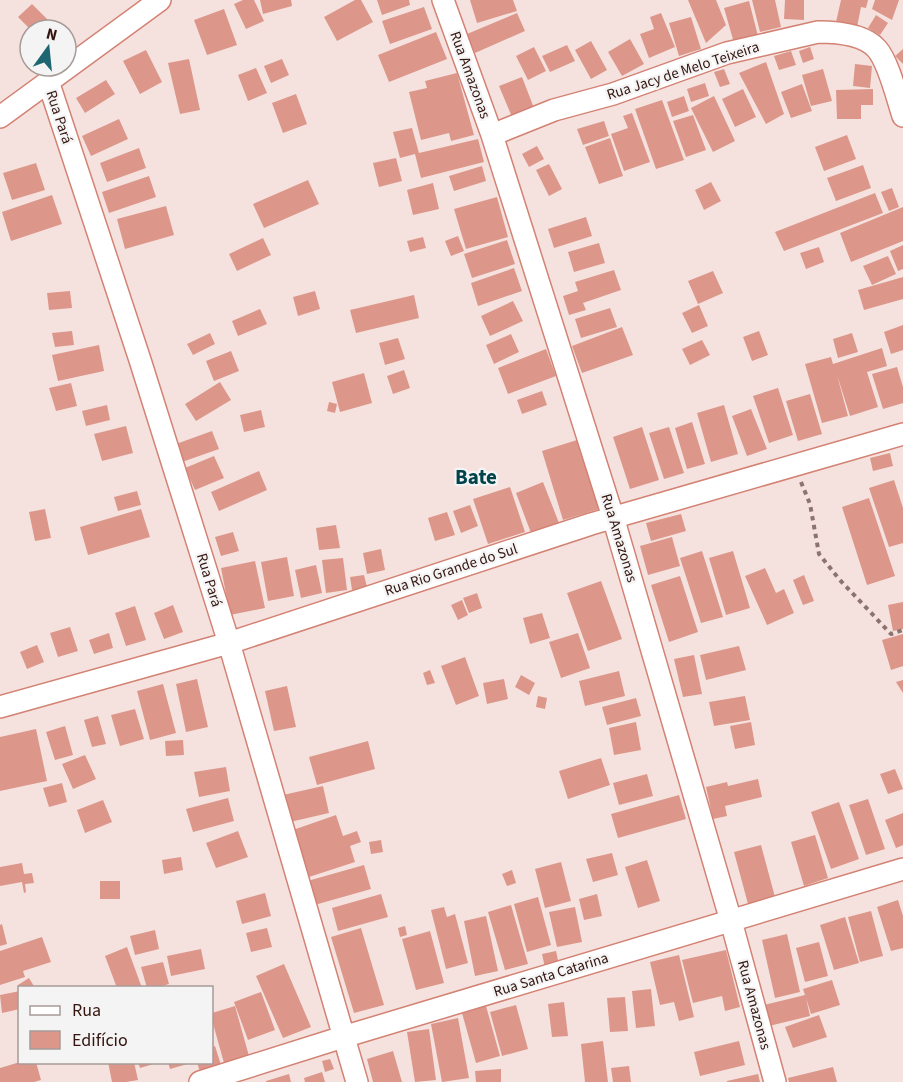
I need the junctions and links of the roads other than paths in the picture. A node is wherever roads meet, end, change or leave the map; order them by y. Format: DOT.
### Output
graph roads {
  1 [pos="160,0"];
  2 [pos="443,0"];
  3 [pos="48,81"];
  4 [pos="903,116"];
  5 [pos="0,117"];
  6 [pos="492,135"];
  7 [pos="903,434"];
  8 [pos="613,517"];
  9 [pos="229,643"];
  10 [pos="0,707"];
  11 [pos="903,869"];
  12 [pos="731,921"];
  13 [pos="344,1037"];
  14 [pos="200,1082"];
  15 [pos="357,1082"];
  16 [pos="775,1082"];
  1 -- 3 [label="street"];
  2 -- 6 [label="street, Rua Amazonas"];
  3 -- 5 [label="street"];
  3 -- 9 [label="street, Rua Pará"];
  4 -- 6 [label="street, Rua Jacy de Melo Teixeira"];
  6 -- 8 [label="street, Rua Amazonas"];
  7 -- 8 [label="street, Rua Rio Grande do Sul"];
  8 -- 9 [label="street, Rua Rio Grande do Sul"];
  8 -- 12 [label="street, Rua Amazonas"];
  9 -- 10 [label="street, Rua Rio Grande do Sul"];
  9 -- 13 [label="street, Rua Pará"];
  11 -- 12 [label="street, Rua Santa Catarina"];
  12 -- 13 [label="street, Rua Santa Catarina"];
  12 -- 16 [label="street, Rua Amazonas"];
  13 -- 14 [label="street, Rua Santa Catarina"];
  13 -- 15 [label="street, Rua Pará"];
}
